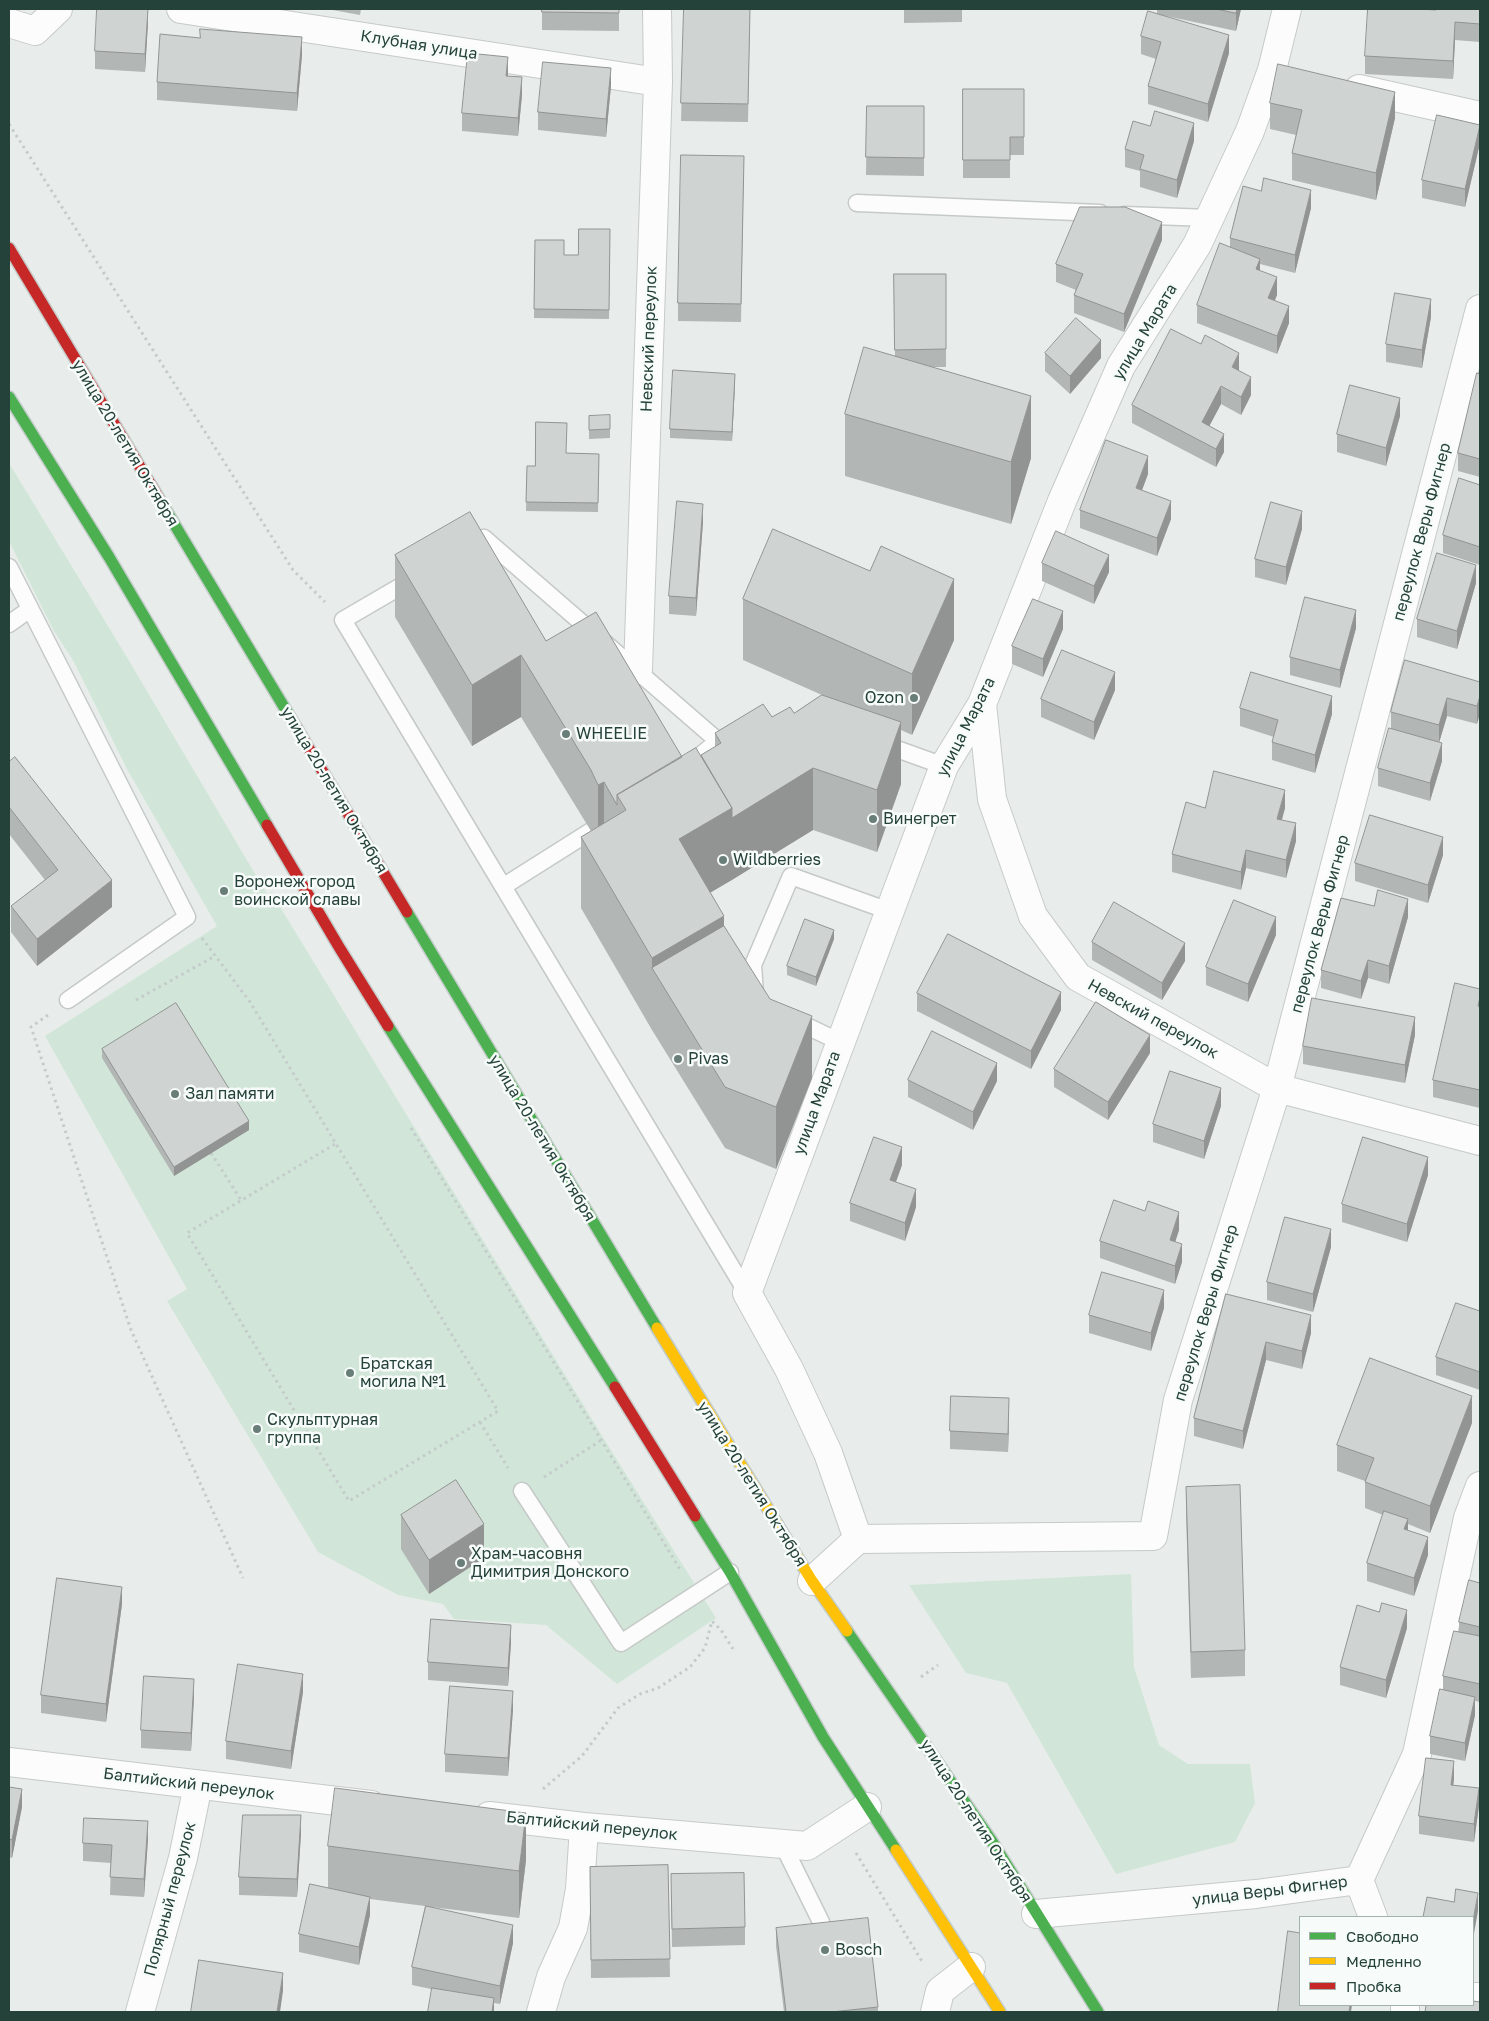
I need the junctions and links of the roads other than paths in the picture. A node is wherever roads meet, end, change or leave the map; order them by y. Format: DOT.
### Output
graph roads {
  1 [pos="58,9"];
  2 [pos="181,9"];
  3 [pos="657,9"];
  4 [pos="1287,9"];
  5 [pos="9,22"];
  6 [pos="1272,70"];
  7 [pos="1300,76"];
  8 [pos="658,82"];
  9 [pos="1338,85"];
  10 [pos="1480,116"];
  11 [pos="857,203"];
  12 [pos="1210,218"];
  13 [pos="9,248"];
  14 [pos="1480,309"];
  15 [pos="9,397"];
  16 [pos="451,558"];
  17 [pos="9,567"];
  18 [pos="426,572"];
  19 [pos="30,609"];
  20 [pos="9,624"];
  21 [pos="638,670"];
  22 [pos="982,704"];
  23 [pos="864,737"];
  24 [pos="747,738"];
  25 [pos="718,741"];
  26 [pos="944,766"];
  27 [pos="676,776"];
  28 [pos="591,831"];
  29 [pos="504,886"];
  30 [pos="889,911"];
  31 [pos="68,1000"];
  32 [pos="764,1005"];
  33 [pos="781,1014"];
  34 [pos="840,1042"];
  35 [pos="1277,1088"];
  36 [pos="1480,1141"];
  37 [pos="747,1293"];
  38 [pos="1480,1486"];
  39 [pos="522,1491"];
  40 [pos="858,1539"];
  41 [pos="730,1572"];
  42 [pos="812,1580"];
  43 [pos="9,1762"];
  44 [pos="198,1785"];
  45 [pos="392,1807"];
  46 [pos="867,1807"];
  47 [pos="469,1815"];
  48 [pos="584,1827"];
  49 [pos="782,1843"];
  50 [pos="1359,1880"];
  51 [pos="1036,1914"];
  52 [pos="1374,1916"];
  53 [pos="821,1922"];
  54 [pos="971,1967"];
  55 [pos="140,2012"];
  56 [pos="541,2012"];
  57 [pos="934,2012"];
  58 [pos="1000,2012"];
  59 [pos="1098,2012"];
  1 -- 5 [label="street"];
  2 -- 8 [label="street, Клубная улица"];
  3 -- 8 [label="street, Невский переулок"];
  4 -- 6 [label="street, улица Марата"];
  6 -- 7 [label="street"];
  6 -- 12 [label="street, улица Марата"];
  8 -- 21 [label="street, Невский переулок"];
  9 -- 10 [label="street"];
  11 -- 12 [label="lane"];
  12 -- 22 [label="street, улица Марата"];
  13 -- 42 [label="main road, улица 20-летия Октября"];
  14 -- 35 [label="street, переулок Веры Фигнер"];
  15 -- 41 [label="main road"];
  16 -- 21 [label="lane"];
  17 -- 19 [label="lane"];
  18 -- 29 [label="lane"];
  19 -- 20 [label="lane"];
  19 -- 31 [label="lane"];
  21 -- 25 [label="lane"];
  22 -- 26 [label="street, улица Марата"];
  22 -- 35 [label="street, Невский переулок"];
  23 -- 26 [label="lane"];
  24 -- 25 [label="lane"];
  25 -- 27 [label="lane"];
  26 -- 30 [label="street, улица Марата"];
  28 -- 29 [label="lane"];
  29 -- 37 [label="lane"];
  30 -- 32 [label="lane"];
  30 -- 34 [label="street, улица Марата"];
  33 -- 34 [label="lane"];
  34 -- 37 [label="street, улица Марата"];
  35 -- 36 [label="street, Невский переулок"];
  35 -- 40 [label="street, переулок Веры Фигнер"];
  37 -- 40 [label="street"];
  38 -- 50 [label="street, улица Веры Фигнер"];
  39 -- 41 [label="lane"];
  40 -- 42 [label="street"];
  41 -- 46 [label="main road"];
  42 -- 51 [label="main road, улица 20-летия Октября"];
  43 -- 44 [label="street, Балтийский переулок"];
  44 -- 45 [label="street, Балтийский переулок"];
  44 -- 55 [label="street, Полярный переулок"];
  46 -- 49 [label="street, Балтийский переулок"];
  46 -- 54 [label="main road"];
  47 -- 48 [label="street, Балтийский переулок"];
  48 -- 49 [label="street, Балтийский переулок"];
  48 -- 56 [label="street"];
  49 -- 53 [label="lane"];
  50 -- 51 [label="street, улица Веры Фигнер"];
  50 -- 52 [label="street"];
  51 -- 59 [label="main road, улица 20-летия Октября"];
  54 -- 57 [label="street"];
  54 -- 58 [label="main road"];
}
